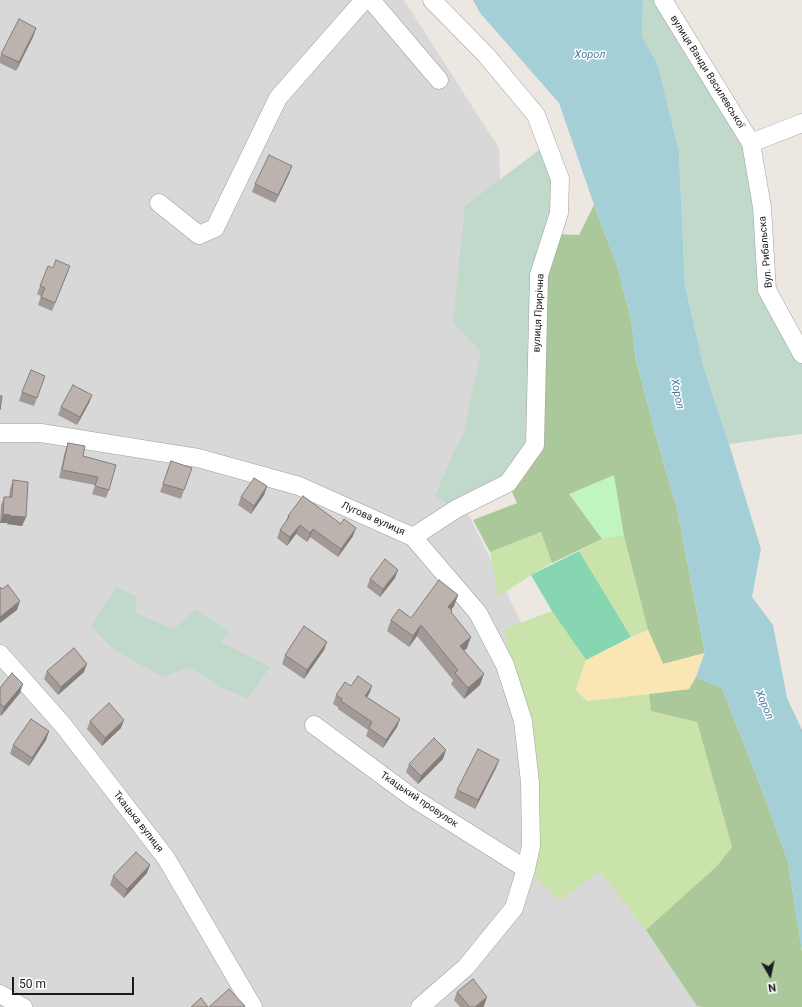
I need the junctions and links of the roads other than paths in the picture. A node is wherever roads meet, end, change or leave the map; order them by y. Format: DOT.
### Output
graph roads {
  1 [pos="364,0"];
  2 [pos="371,0"];
  3 [pos="432,0"];
  4 [pos="663,0"];
  5 [pos="439,80"];
  6 [pos="802,123"];
  7 [pos="751,143"];
  8 [pos="159,203"];
  9 [pos="802,354"];
  10 [pos="0,433"];
  11 [pos="413,537"];
  12 [pos="0,654"];
  13 [pos="314,725"];
  14 [pos="526,869"];
  15 [pos="0,994"];
  16 [pos="23,1007"];
  17 [pos="253,1007"];
  18 [pos="420,1007"];
  1 -- 8 [label="street"];
  2 -- 5 [label="street"];
  3 -- 11 [label="street, вулиця Прирічна"];
  4 -- 7 [label="street, вулиця Ванди Василевської"];
  6 -- 7 [label="street"];
  7 -- 9 [label="street, Вул. Рибальска"];
  10 -- 11 [label="street, Лугова вулиця"];
  11 -- 14 [label="street, Лугова вулиця"];
  12 -- 17 [label="street, Ткацька вулиця"];
  13 -- 14 [label="street, Ткацький провулок"];
  14 -- 18 [label="street"];
  15 -- 16 [label="street"];
}
